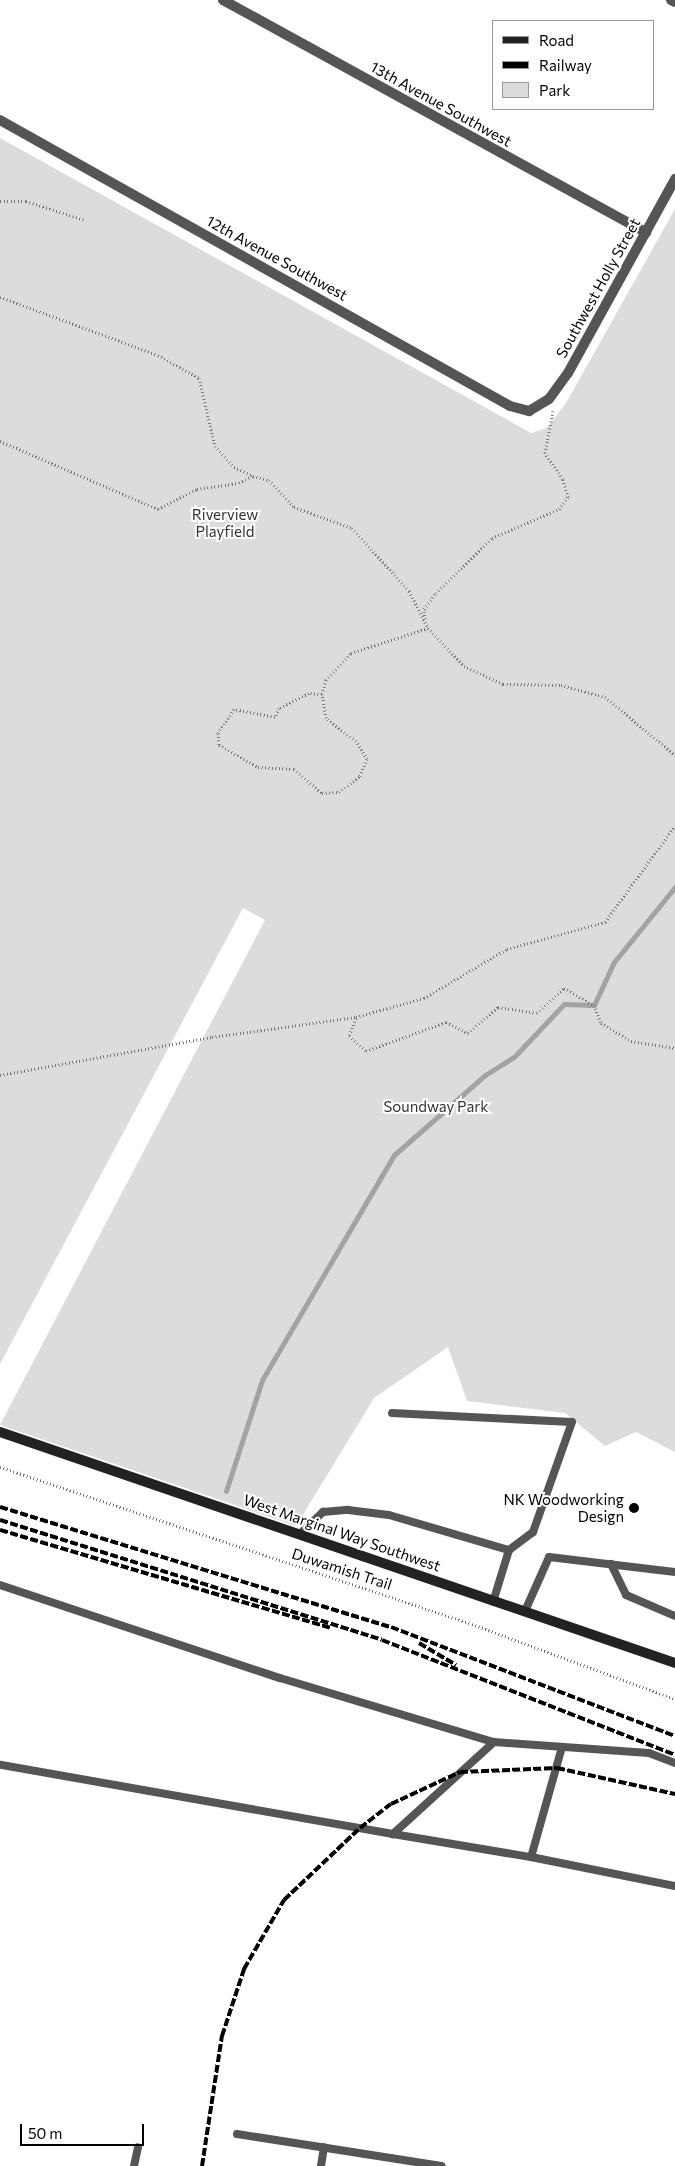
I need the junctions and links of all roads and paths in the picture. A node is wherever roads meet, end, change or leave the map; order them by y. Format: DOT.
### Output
graph roads {
  1 [pos="223,0"];
  2 [pos="671,0"];
  3 [pos="675,2"];
  4 [pos="0,120"];
  5 [pos="675,179"];
  6 [pos="0,201"];
  7 [pos="85,220"];
  8 [pos="646,233"];
  9 [pos="0,297"];
  10 [pos="542,405"];
  11 [pos="0,441"];
  12 [pos="253,476"];
  13 [pos="425,623"];
  14 [pos="428,628"];
  15 [pos="322,694"];
  16 [pos="675,755"];
  17 [pos="675,826"];
  18 [pos="356,1017"];
  19 [pos="675,1048"];
  20 [pos="0,1075"];
  21 [pos="392,1413"];
  22 [pos="0,1432"];
  23 [pos="0,1467"];
  24 [pos="300,1534"];
  25 [pos="509,1550"];
  26 [pos="611,1564"];
  27 [pos="675,1572"];
  28 [pos="0,1585"];
  29 [pos="493,1602"];
  30 [pos="525,1611"];
  31 [pos="675,1616"];
  32 [pos="675,1663"];
  33 [pos="675,1699"];
  34 [pos="494,1742"];
  35 [pos="562,1747"];
  36 [pos="675,1763"];
  37 [pos="0,1765"];
  38 [pos="392,1834"];
  39 [pos="532,1857"];
  40 [pos="675,1886"];
  41 [pos="237,2134"];
  42 [pos="138,2147"];
  43 [pos="324,2147"];
  44 [pos="134,2166"];
  45 [pos="321,2166"];
  46 [pos="442,2166"];
  1 -- 8 [label="street, 13th Avenue Southwest"];
  2 -- 3 [label="street"];
  4 -- 10 [label="street, 12th Avenue Southwest"];
  5 -- 8 [label="street, Southwest Holly Street"];
  6 -- 7 [label="path"];
  8 -- 10 [label="street, Southwest Holly Street"];
  9 -- 12 [label="path"];
  10 -- 13 [label="path"];
  11 -- 12 [label="path"];
  12 -- 13 [label="path"];
  13 -- 14 [label="path"];
  14 -- 15 [label="path"];
  14 -- 16 [label="path"];
  15 -- 15 [label="path"];
  17 -- 18 [label="path"];
  18 -- 19 [label="path"];
  18 -- 20 [label="path"];
  21 -- 25 [label="lane"];
  22 -- 24 [label="main road, West Marginal Way Southwest"];
  23 -- 33 [label="path, Duwamish Trail"];
  24 -- 25 [label="lane"];
  24 -- 29 [label="main road, West Marginal Way Southwest"];
  25 -- 29 [label="lane"];
  26 -- 27 [label="lane"];
  26 -- 30 [label="lane"];
  26 -- 31 [label="lane"];
  28 -- 34 [label="lane"];
  29 -- 30 [label="main road, West Marginal Way Southwest"];
  30 -- 32 [label="main road, West Marginal Way Southwest"];
  34 -- 35 [label="lane"];
  34 -- 38 [label="lane"];
  35 -- 36 [label="lane"];
  35 -- 39 [label="lane"];
  37 -- 38 [label="lane"];
  38 -- 39 [label="lane"];
  39 -- 40 [label="lane"];
  41 -- 43 [label="lane"];
  42 -- 44 [label="lane"];
  43 -- 45 [label="lane"];
  43 -- 46 [label="lane"];
}
